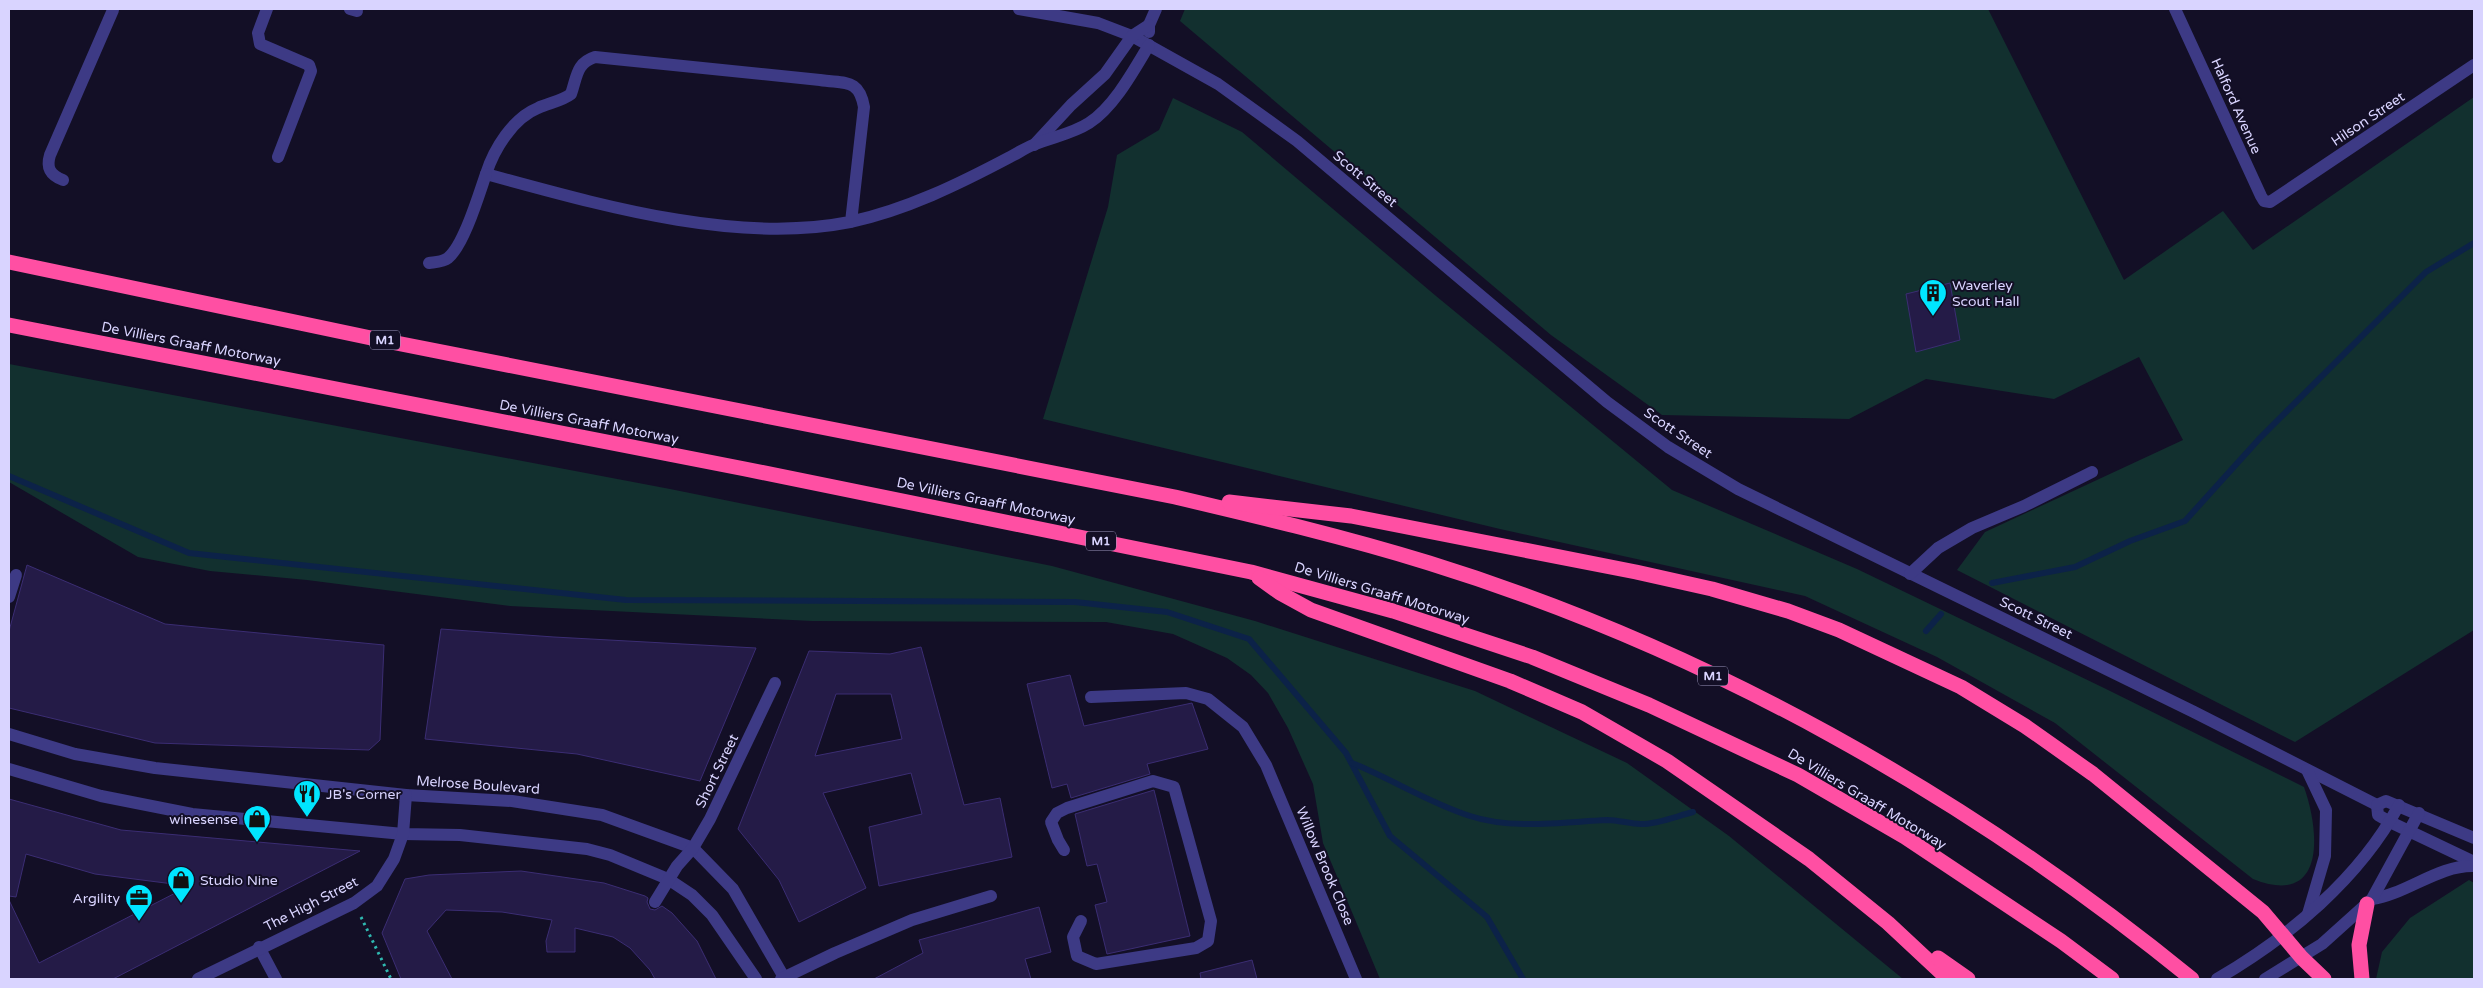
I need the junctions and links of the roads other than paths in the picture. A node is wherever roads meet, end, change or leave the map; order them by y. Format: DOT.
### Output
graph roads {
  1 [pos="267,9"];
  2 [pos="1019,9"];
  3 [pos="1156,9"];
  4 [pos="2175,9"];
  5 [pos="113,10"];
  6 [pos="1149,25"];
  7 [pos="1132,36"];
  8 [pos="1149,45"];
  9 [pos="2474,65"];
  10 [pos="1034,145"];
  11 [pos="278,157"];
  12 [pos="486,174"];
  13 [pos="63,180"];
  14 [pos="2278,198"];
  15 [pos="851,222"];
  16 [pos="9,262"];
  17 [pos="429,263"];
  18 [pos="9,325"];
  19 [pos="2092,472"];
  20 [pos="1175,497"];
  21 [pos="1251,572"];
  22 [pos="1910,574"];
  23 [pos="16,575"];
  24 [pos="9,597"];
  25 [pos="775,683"];
  26 [pos="1091,697"];
  27 [pos="9,734"];
  28 [pos="9,768"];
  29 [pos="2307,770"];
  30 [pos="406,795"];
  31 [pos="2377,805"];
  32 [pos="2399,805"];
  33 [pos="2419,813"];
  34 [pos="2390,822"];
  35 [pos="2410,832"];
  36 [pos="403,834"];
  37 [pos="2474,838"];
  38 [pos="693,848"];
  39 [pos="1064,850"];
  40 [pos="2474,862"];
  41 [pos="2474,866"];
  42 [pos="668,879"];
  43 [pos="991,896"];
  44 [pos="655,902"];
  45 [pos="2370,902"];
  46 [pos="2308,914"];
  47 [pos="1081,921"];
  48 [pos="1888,923"];
  49 [pos="2283,934"];
  50 [pos="259,947"];
  51 [pos="2302,958"];
  52 [pos="198,979"];
  53 [pos="276,979"];
  54 [pos="756,979"];
  55 [pos="784,979"];
  56 [pos="1356,979"];
  57 [pos="1948,979"];
  58 [pos="1968,979"];
  59 [pos="2112,979"];
  60 [pos="2192,979"];
  61 [pos="2217,979"];
  62 [pos="2265,979"];
  63 [pos="2324,979"];
  64 [pos="2362,979"];
  1 -- 11 [label="street"];
  2 -- 7 [label="street, Scott Street"];
  3 -- 6 [label="street"];
  4 -- 14 [label="street, Halford Avenue"];
  5 -- 13 [label="street"];
  6 -- 7 [label="street"];
  6 -- 8 [label="street"];
  7 -- 8 [label="street, Scott Street"];
  7 -- 10 [label="street"];
  8 -- 10 [label="street"];
  8 -- 22 [label="street, Scott Street"];
  9 -- 14 [label="street, Hilson Street"];
  10 -- 15 [label="street"];
  12 -- 15 [label="street"];
  12 -- 15 [label="street"];
  12 -- 17 [label="street"];
  16 -- 20 [label="highway, M1"];
  18 -- 21 [label="highway, De Villiers Graaff Motorway / M1"];
  19 -- 22 [label="street"];
  20 -- 49 [label="highway"];
  20 -- 60 [label="highway, M1"];
  21 -- 48 [label="highway"];
  21 -- 59 [label="highway, De Villiers Graaff Motorway / M1"];
  22 -- 29 [label="street, Scott Street"];
  23 -- 24 [label="street"];
  25 -- 38 [label="street, Short Street"];
  26 -- 56 [label="street, Willow Brook Close"];
  27 -- 30 [label="street, Melrose Boulevard"];
  28 -- 36 [label="street"];
  29 -- 31 [label="street, Scott Street"];
  29 -- 46 [label="street"];
  30 -- 36 [label="street, The High Street"];
  30 -- 38 [label="street, Melrose Boulevard"];
  31 -- 32 [label="street, Scott Street"];
  31 -- 34 [label="street, Scott Street"];
  32 -- 33 [label="street"];
  32 -- 34 [label="street"];
  33 -- 35 [label="street"];
  33 -- 37 [label="street"];
  34 -- 35 [label="street"];
  34 -- 46 [label="street"];
  35 -- 40 [label="street"];
  35 -- 45 [label="street"];
  36 -- 42 [label="street"];
  36 -- 50 [label="street, The High Street"];
  38 -- 42 [label="street, Short Street"];
  38 -- 55 [label="street, Melrose Boulevard"];
  39 -- 47 [label="street"];
  41 -- 45 [label="street"];
  42 -- 44 [label="street, Short Street"];
  42 -- 54 [label="street"];
  43 -- 55 [label="street"];
  45 -- 51 [label="street"];
  45 -- 64 [label="highway"];
  46 -- 49 [label="street"];
  48 -- 57 [label="highway"];
  48 -- 58 [label="highway"];
  49 -- 51 [label="highway"];
  49 -- 61 [label="street"];
  50 -- 52 [label="street, The High Street"];
  50 -- 53 [label="street"];
  51 -- 62 [label="street"];
  51 -- 63 [label="highway"];
}
